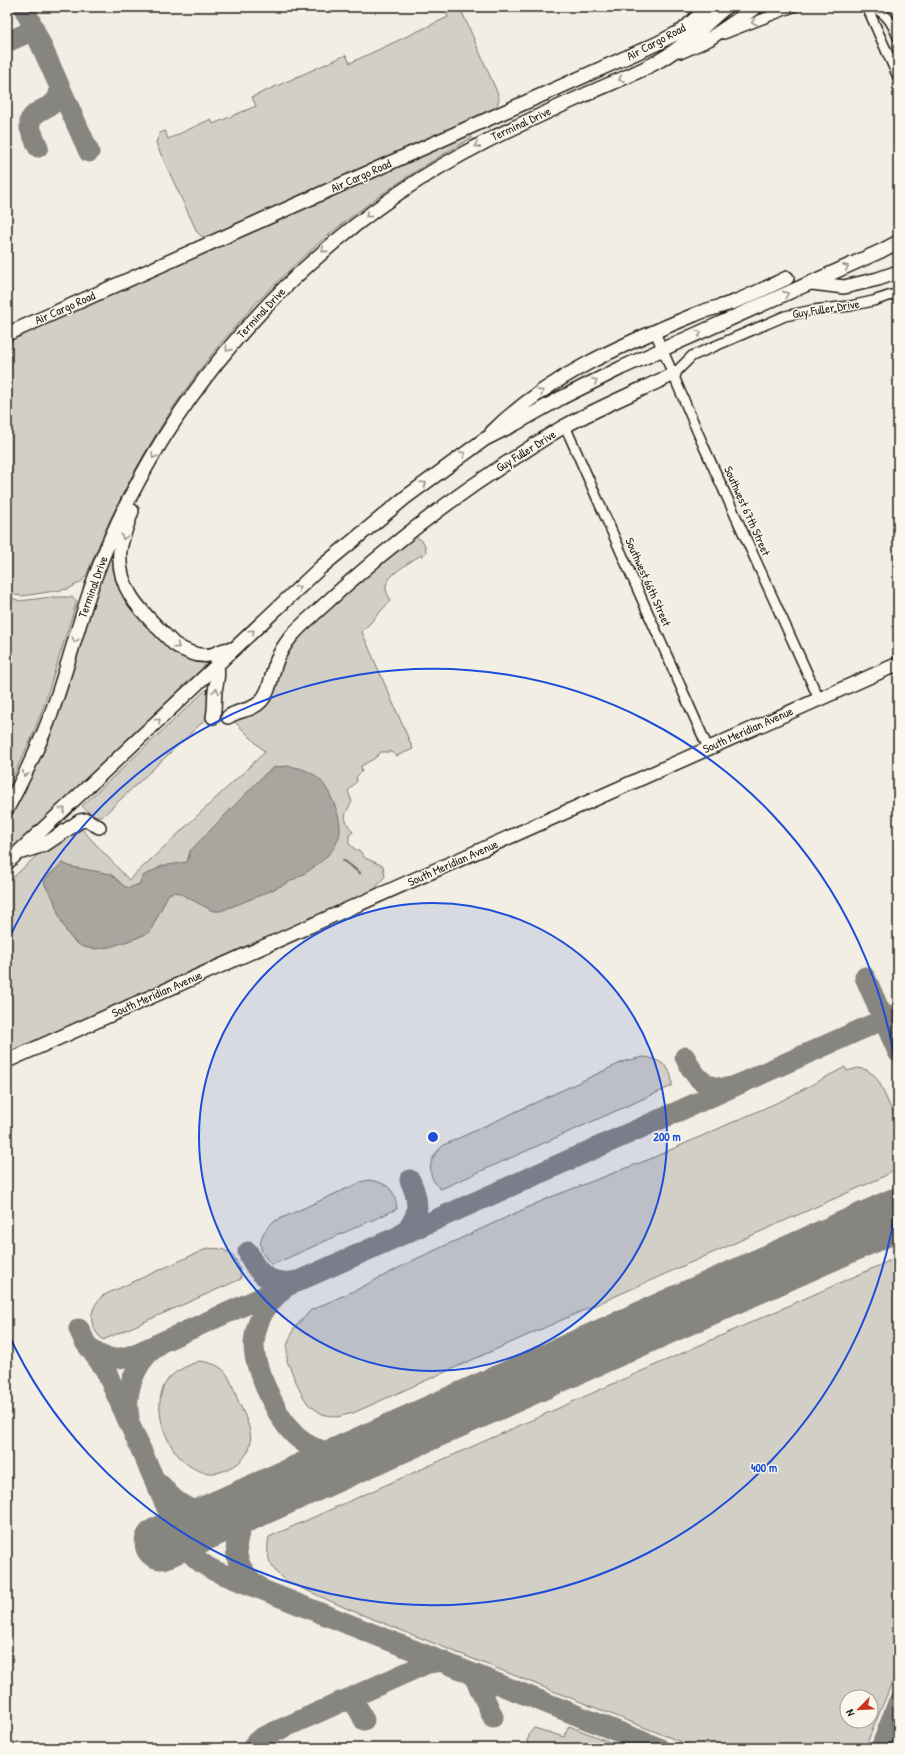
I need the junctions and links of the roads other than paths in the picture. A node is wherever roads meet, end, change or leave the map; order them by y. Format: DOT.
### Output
graph roads {
  1 [pos="708,7"];
  2 [pos="726,7"];
  3 [pos="756,7"];
  4 [pos="793,7"];
  5 [pos="867,7"];
  6 [pos="872,7"];
  7 [pos="898,37"];
  8 [pos="709,39"];
  9 [pos="656,62"];
  10 [pos="898,77"];
  11 [pos="898,242"];
  12 [pos="898,272"];
  13 [pos="787,278"];
  14 [pos="811,283"];
  15 [pos="755,293"];
  16 [pos="898,293"];
  17 [pos="761,305"];
  18 [pos="655,332"];
  19 [pos="7,334"];
  20 [pos="663,349"];
  21 [pos="674,374"];
  22 [pos="565,426"];
  23 [pos="485,439"];
  24 [pos="143,473"];
  25 [pos="234,649"];
  26 [pos="898,664"];
  27 [pos="217,665"];
  28 [pos="819,699"];
  29 [pos="213,717"];
  30 [pos="228,717"];
  31 [pos="708,748"];
  32 [pos="7,809"];
  33 [pos="99,827"];
  34 [pos="18,853"];
  35 [pos="7,863"];
  36 [pos="7,1061"];
  1 -- 19 [label="main road, Air Cargo Road"];
  2 -- 9 [label="main road, Terminal Drive"];
  3 -- 8 [label="main road"];
  4 -- 8 [label="street, one-way"];
  5 -- 10 [label="street"];
  6 -- 7 [label="street"];
  8 -- 9 [label="main road"];
  9 -- 24 [label="main road, Terminal Drive, one-way"];
  14 -- 11 [label="main road, one-way"];
  12 -- 14 [label="main road"];
  13 -- 15 [label="main road"];
  17 -- 14 [label="main road, one-way"];
  15 -- 17 [label="main road"];
  15 -- 18 [label="main road"];
  16 -- 21 [label="street, Guy Fuller Drive"];
  20 -- 17 [label="main road, one-way"];
  18 -- 20 [label="street, Southwest 67th Street"];
  23 -- 18 [label="main road, one-way"];
  20 -- 21 [label="street, Southwest 67th Street"];
  23 -- 20 [label="main road, one-way"];
  21 -- 22 [label="main road, Guy Fuller Drive"];
  21 -- 28 [label="street, Southwest 67th Street"];
  22 -- 30 [label="main road, Guy Fuller Drive"];
  22 -- 31 [label="street, Southwest 66th Street"];
  25 -- 23 [label="main road, one-way"];
  24 -- 25 [label="main road, one-way"];
  24 -- 32 [label="main road, Terminal Drive, one-way"];
  25 -- 27 [label="main road"];
  26 -- 28 [label="main road, South Meridian Avenue"];
  29 -- 27 [label="main road, one-way"];
  34 -- 27 [label="main road, one-way"];
  28 -- 31 [label="main road, South Meridian Avenue"];
  31 -- 36 [label="main road, South Meridian Avenue"];
  33 -- 34 [label="main road"];
  34 -- 35 [label="main road"];
}
